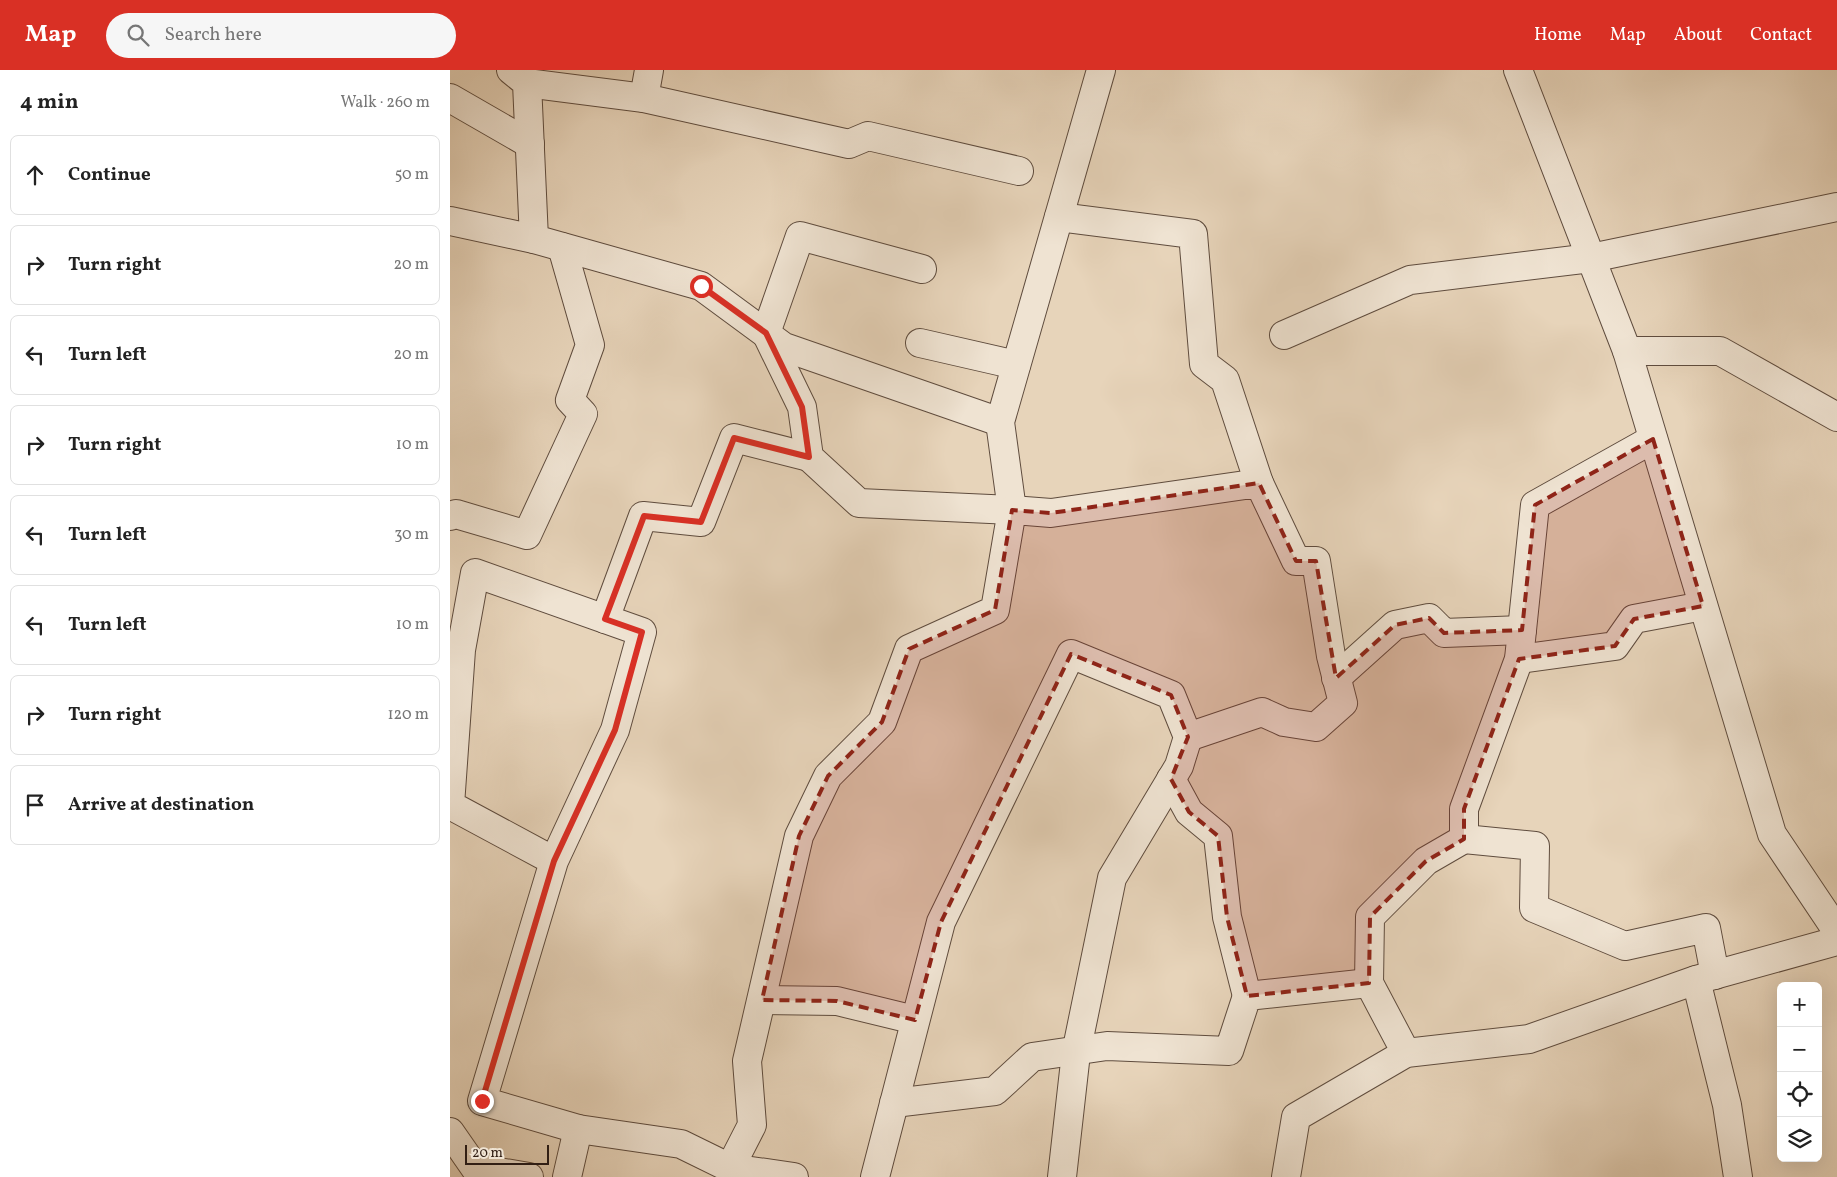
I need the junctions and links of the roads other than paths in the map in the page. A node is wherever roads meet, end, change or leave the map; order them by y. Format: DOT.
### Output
graph roads {
  1 [pos="649,70"];
  2 [pos="1101,70"];
  3 [pos="1518,70"];
  4 [pos="519,77"];
  5 [pos="450,98"];
  6 [pos="644,98"];
  7 [pos="530,144"];
  8 [pos="1019,172"];
  9 [pos="1837,207"];
  10 [pos="1059,218"];
  11 [pos="450,220"];
  12 [pos="534,239"];
  13 [pos="562,247"];
  14 [pos="1591,258"];
  15 [pos="922,270"];
  16 [pos="766,333"];
  17 [pos="1284,336"];
  18 [pos="920,343"];
  19 [pos="1627,351"];
  20 [pos="1016,365"];
  21 [pos="1837,417"];
  22 [pos="1000,422"];
  23 [pos="1653,439"];
  24 [pos="809,457"];
  25 [pos="1259,483"];
  26 [pos="1012,510"];
  27 [pos="450,516"];
  28 [pos="1703,606"];
  29 [pos="605,619"];
  30 [pos="1522,630"];
  31 [pos="456,647"];
  32 [pos="1519,659"];
  33 [pos="1336,678"];
  34 [pos="1188,736"];
  35 [pos="1171,779"];
  36 [pos="450,805"];
  37 [pos="1464,839"];
  38 [pos="554,861"];
  39 [pos="1837,931"];
  40 [pos="1837,941"];
  41 [pos="1705,978"];
  42 [pos="1369,983"];
  43 [pos="1247,996"];
  44 [pos="762,1000"];
  45 [pos="915,1020"];
  46 [pos="1076,1050"];
  47 [pos="1406,1054"];
  48 [pos="894,1103"];
  49 [pos="578,1129"];
  50 [pos="450,1132"];
  51 [pos="730,1168"];
  52 [pos="529,1177"];
  53 [pos="567,1177"];
  54 [pos="794,1177"];
  55 [pos="875,1177"];
  56 [pos="1062,1177"];
  57 [pos="1286,1177"];
  58 [pos="1738,1177"];
  1 -- 6 [label="street"];
  2 -- 10 [label="street"];
  3 -- 14 [label="street"];
  4 -- 6 [label="street"];
  4 -- 7 [label="street"];
  5 -- 7 [label="street"];
  6 -- 8 [label="street"];
  7 -- 12 [label="street"];
  9 -- 14 [label="street"];
  10 -- 20 [label="street"];
  10 -- 25 [label="street"];
  11 -- 12 [label="street"];
  12 -- 13 [label="street"];
  13 -- 16 [label="street"];
  13 -- 27 [label="street"];
  14 -- 17 [label="street"];
  14 -- 19 [label="street"];
  15 -- 16 [label="street"];
  16 -- 22 [label="street"];
  16 -- 24 [label="street"];
  18 -- 20 [label="street"];
  19 -- 21 [label="street"];
  19 -- 23 [label="street"];
  20 -- 22 [label="street"];
  22 -- 26 [label="street"];
  23 -- 28 [label="street"];
  23 -- 30 [label="street"];
  24 -- 26 [label="street"];
  24 -- 29 [label="street"];
  25 -- 26 [label="street"];
  25 -- 33 [label="street"];
  26 -- 44 [label="street"];
  28 -- 32 [label="street"];
  28 -- 39 [label="street"];
  29 -- 31 [label="street"];
  29 -- 38 [label="street"];
  30 -- 32 [label="street"];
  30 -- 33 [label="street"];
  31 -- 36 [label="street"];
  32 -- 37 [label="street"];
  33 -- 34 [label="street"];
  34 -- 35 [label="street"];
  34 -- 45 [label="street"];
  35 -- 43 [label="street"];
  35 -- 46 [label="street"];
  36 -- 38 [label="street"];
  37 -- 41 [label="street"];
  37 -- 42 [label="street"];
  38 -- 49 [label="street"];
  40 -- 41 [label="street"];
  41 -- 47 [label="street"];
  41 -- 58 [label="street"];
  42 -- 43 [label="street"];
  42 -- 47 [label="street"];
  43 -- 46 [label="street"];
  44 -- 45 [label="street"];
  44 -- 51 [label="street"];
  45 -- 48 [label="street"];
  46 -- 48 [label="street"];
  46 -- 56 [label="street"];
  47 -- 57 [label="street"];
  48 -- 55 [label="street"];
  49 -- 51 [label="street"];
  49 -- 53 [label="street"];
  50 -- 52 [label="street"];
  51 -- 54 [label="street"];
}
